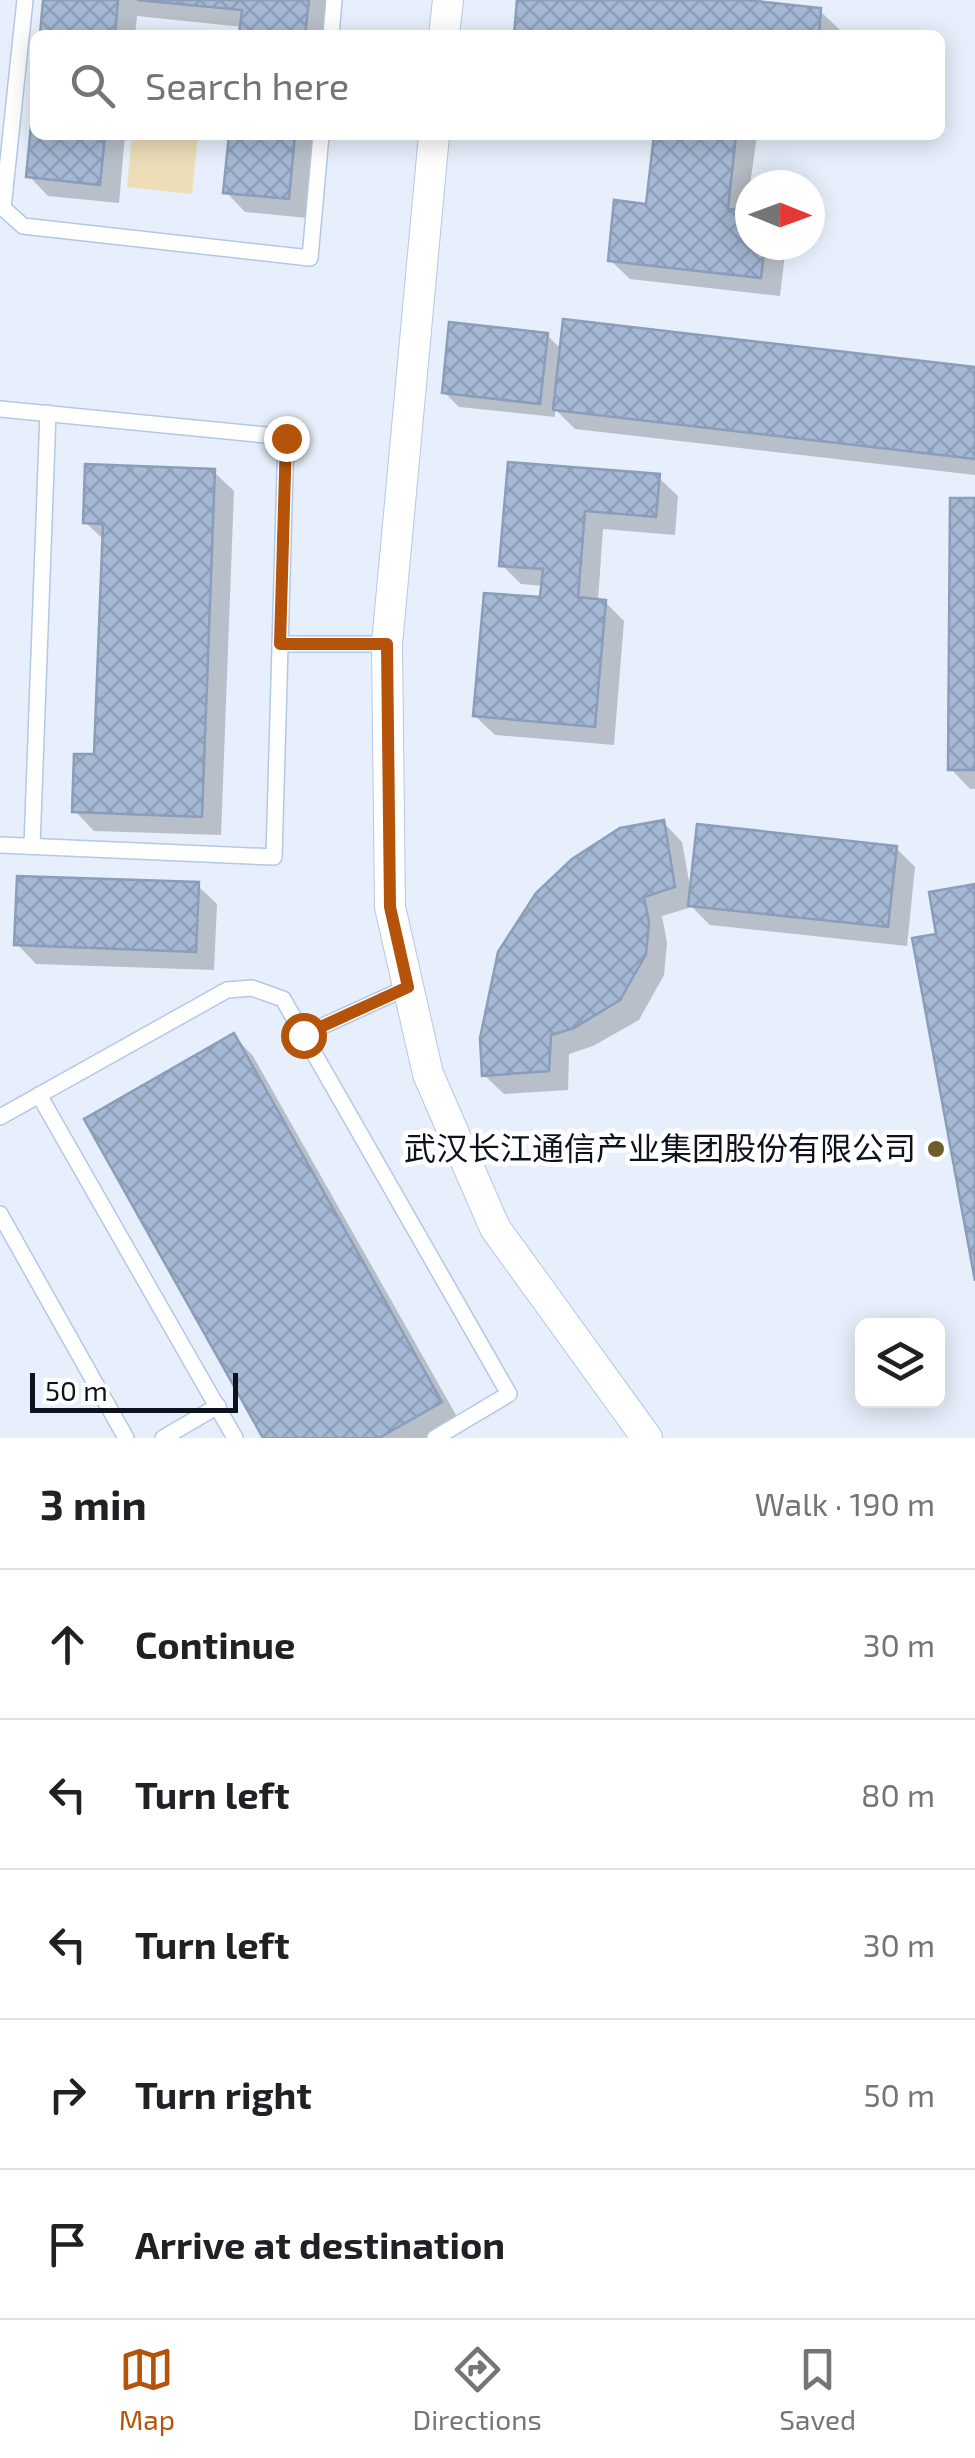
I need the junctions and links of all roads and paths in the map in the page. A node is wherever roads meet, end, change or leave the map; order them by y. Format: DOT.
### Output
graph roads {
  1 [pos="25,0"];
  2 [pos="334,0"];
  3 [pos="448,0"];
  4 [pos="331,30"];
  5 [pos="445,30"];
  6 [pos="321,140"];
  7 [pos="434,140"];
  8 [pos="0,409"];
  9 [pos="48,413"];
  10 [pos="280,644"];
  11 [pos="387,644"];
  12 [pos="0,845"];
  13 [pos="32,846"];
  14 [pos="408,987"];
  15 [pos="303,1035"];
  16 [pos="39,1095"];
  17 [pos="0,1118"];
  18 [pos="0,1214"];
  19 [pos="218,1406"];
  20 [pos="126,1438"];
  21 [pos="164,1438"];
  22 [pos="235,1438"];
  23 [pos="436,1438"];
  24 [pos="647,1438"];
  1 -- 6 [label="lane"];
  2 -- 4 [label="lane"];
  3 -- 5 [label="street"];
  7 -- 11 [label="street"];
  8 -- 9 [label="lane"];
  9 -- 10 [label="lane"];
  9 -- 13 [label="lane"];
  10 -- 11 [label="lane"];
  10 -- 13 [label="lane"];
  11 -- 14 [label="street"];
  12 -- 13 [label="lane"];
  14 -- 15 [label="lane"];
  14 -- 24 [label="street"];
  15 -- 16 [label="lane"];
  15 -- 23 [label="lane"];
  16 -- 17 [label="lane"];
  16 -- 19 [label="lane"];
  18 -- 20 [label="lane"];
  19 -- 21 [label="lane"];
  19 -- 22 [label="lane"];
}
